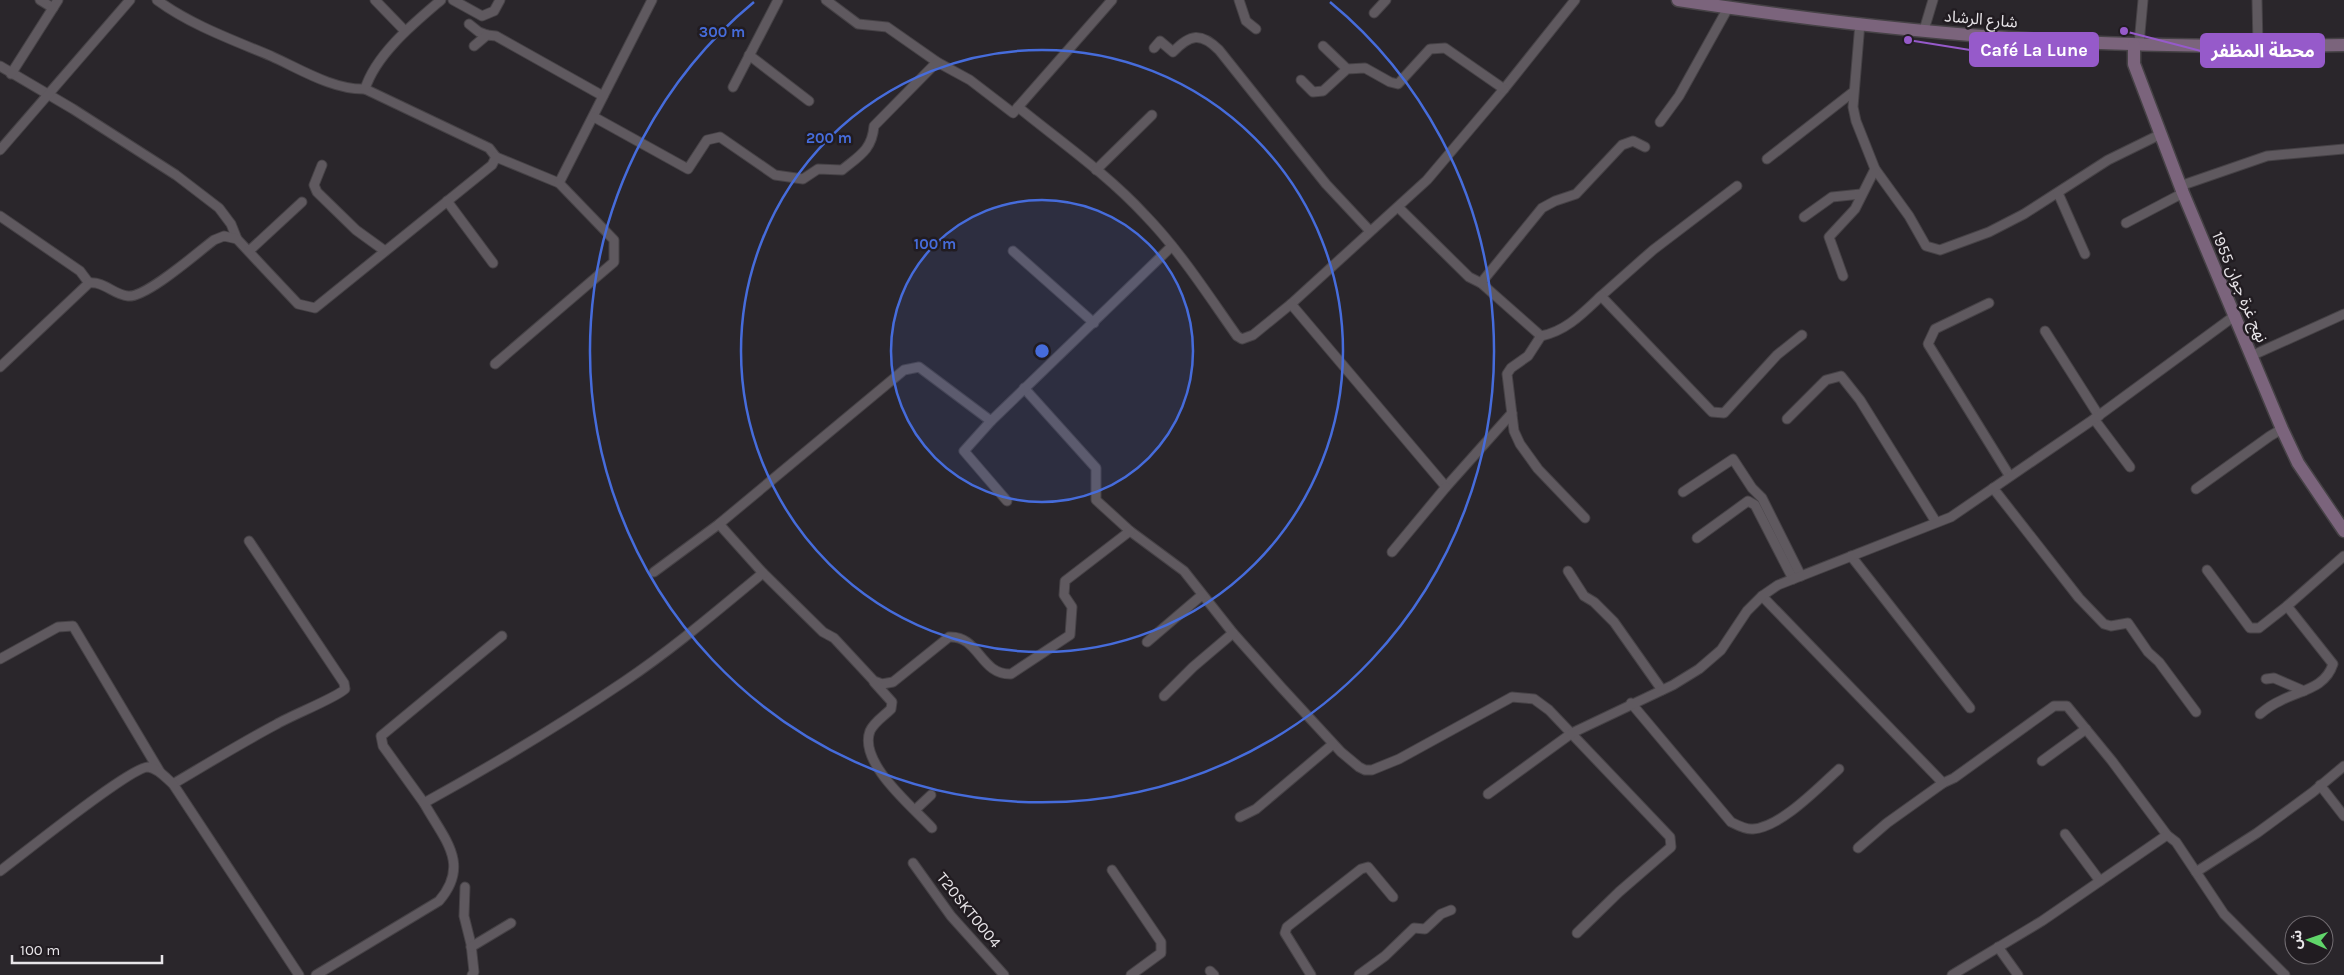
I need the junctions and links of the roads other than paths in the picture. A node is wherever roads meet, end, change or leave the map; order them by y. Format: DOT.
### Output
graph roads {
  1 [pos="40,0"];
  2 [pos="130,0"];
  3 [pos="157,0"];
  4 [pos="375,0"];
  5 [pos="441,0"];
  6 [pos="453,0"];
  7 [pos="500,0"];
  8 [pos="652,0"];
  9 [pos="778,0"];
  10 [pos="826,0"];
  11 [pos="1112,0"];
  12 [pos="1239,0"];
  13 [pos="1386,0"];
  14 [pos="1575,0"];
  15 [pos="1678,0"];
  16 [pos="1933,0"];
  17 [pos="2143,0"];
  18 [pos="2257,0"];
  19 [pos="55,4"];
  20 [pos="1728,8"];
  21 [pos="1374,14"];
  22 [pos="1860,23"];
  23 [pos="469,24"];
  24 [pos="1256,29"];
  25 [pos="1924,30"];
  26 [pos="406,31"];
  27 [pos="487,35"];
  28 [pos="2137,44"];
  29 [pos="2344,44"];
  30 [pos="474,46"];
  31 [pos="1323,46"];
  32 [pos="2258,46"];
  33 [pos="1154,48"];
  34 [pos="749,55"];
  35 [pos="937,62"];
  36 [pos="0,66"];
  37 [pos="1347,69"];
  38 [pos="11,74"];
  39 [pos="1301,80"];
  40 [pos="733,87"];
  41 [pos="365,89"];
  42 [pos="1504,89"];
  43 [pos="1853,92"];
  44 [pos="46,95"];
  45 [pos="603,96"];
  46 [pos="809,101"];
  47 [pos="1018,107"];
  48 [pos="1152,115"];
  49 [pos="594,117"];
  50 [pos="1660,122"];
  51 [pos="2161,134"];
  52 [pos="1645,147"];
  53 [pos="2344,149"];
  54 [pos="0,150"];
  55 [pos="496,157"];
  56 [pos="1767,159"];
  57 [pos="322,165"];
  58 [pos="1875,168"];
  59 [pos="1096,170"];
  60 [pos="559,183"];
  61 [pos="1737,186"];
  62 [pos="2182,189"];
  63 [pos="2058,193"];
  64 [pos="1861,194"];
  65 [pos="447,201"];
  66 [pos="302,202"];
  67 [pos="1398,207"];
  68 [pos="0,216"];
  69 [pos="1804,217"];
  70 [pos="2126,223"];
  71 [pos="1370,231"];
  72 [pos="237,239"];
  73 [pos="1172,246"];
  74 [pos="249,251"];
  75 [pos="385,251"];
  76 [pos="1013,251"];
  77 [pos="2085,254"];
  78 [pos="493,263"];
  79 [pos="1843,276"];
  80 [pos="89,283"];
  81 [pos="1482,283"];
  82 [pos="1600,296"];
  83 [pos="1988,303"];
  84 [pos="1291,304"];
  85 [pos="2344,314"];
  86 [pos="2233,317"];
  87 [pos="1094,323"];
  88 [pos="2045,331"];
  89 [pos="1802,335"];
  90 [pos="1541,336"];
  91 [pos="2251,356"];
  92 [pos="495,364"];
  93 [pos="0,366"];
  94 [pos="1024,388"];
  95 [pos="1512,414"];
  96 [pos="1787,418"];
  97 [pos="2097,418"];
  98 [pos="992,421"];
  99 [pos="2282,429"];
  100 [pos="2130,467"];
  101 [pos="2009,476"];
  102 [pos="1446,487"];
  103 [pos="1993,488"];
  104 [pos="2196,489"];
  105 [pos="1683,492"];
  106 [pos="1007,501"];
  107 [pos="1585,518"];
  108 [pos="1936,522"];
  109 [pos="719,524"];
  110 [pos="2344,530"];
  111 [pos="1130,531"];
  112 [pos="1697,538"];
  113 [pos="249,541"];
  114 [pos="1392,552"];
  115 [pos="1852,556"];
  116 [pos="2344,556"];
  117 [pos="2207,570"];
  118 [pos="1568,571"];
  119 [pos="654,572"];
  120 [pos="763,572"];
  121 [pos="1797,577"];
  122 [pos="1202,594"];
  123 [pos="1762,596"];
  124 [pos="2287,606"];
  125 [pos="1233,633"];
  126 [pos="502,636"];
  127 [pos="1147,642"];
  128 [pos="0,659"];
  129 [pos="2266,678"];
  130 [pos="874,682"];
  131 [pos="1662,690"];
  132 [pos="2304,691"];
  133 [pos="1164,696"];
  134 [pos="1631,703"];
  135 [pos="1970,708"];
  136 [pos="2196,712"];
  137 [pos="2260,714"];
  138 [pos="2086,729"];
  139 [pos="1572,733"];
  140 [pos="1333,744"];
  141 [pos="2042,761"];
  142 [pos="2344,766"];
  143 [pos="1838,770"];
  144 [pos="160,772"];
  145 [pos="1943,783"];
  146 [pos="172,784"];
  147 [pos="2320,785"];
  148 [pos="1488,794"];
  149 [pos="931,795"];
  150 [pos="424,804"];
  151 [pos="915,810"];
  152 [pos="1240,816"];
  153 [pos="2344,816"];
  154 [pos="932,828"];
  155 [pos="2065,834"];
  156 [pos="2167,835"];
  157 [pos="1858,848"];
  158 [pos="913,863"];
  159 [pos="1112,870"];
  160 [pos="0,871"];
  161 [pos="2196,872"];
  162 [pos="2100,881"];
  163 [pos="465,888"];
  164 [pos="1393,897"];
  165 [pos="1451,910"];
  166 [pos="511,923"];
  167 [pos="1577,933"];
  168 [pos="471,947"];
  169 [pos="1998,947"];
  170 [pos="298,975"];
  171 [pos="316,975"];
  172 [pos="472,975"];
  173 [pos="1004,975"];
  174 [pos="1131,975"];
  175 [pos="1311,975"];
  176 [pos="1359,975"];
  177 [pos="1952,975"];
  178 [pos="2018,975"];
  179 [pos="2285,975"];
  1 -- 19 [label="street"];
  2 -- 44 [label="street"];
  3 -- 41 [label="street"];
  4 -- 26 [label="street"];
  5 -- 26 [label="street"];
  6 -- 7 [label="street"];
  8 -- 45 [label="street"];
  9 -- 34 [label="street"];
  10 -- 35 [label="street"];
  11 -- 47 [label="street"];
  12 -- 24 [label="street"];
  13 -- 21 [label="street"];
  14 -- 42 [label="street"];
  15 -- 20 [label="street, شارع الرشاد"];
  16 -- 25 [label="street"];
  17 -- 28 [label="street"];
  18 -- 32 [label="street"];
  19 -- 38 [label="street"];
  20 -- 22 [label="street, شارع الرشاد"];
  20 -- 50 [label="street"];
  22 -- 25 [label="street, شارع الرشاد"];
  22 -- 43 [label="street"];
  23 -- 27 [label="street"];
  25 -- 28 [label="street, شارع الرشاد"];
  26 -- 41 [label="street"];
  27 -- 30 [label="street"];
  27 -- 45 [label="street"];
  28 -- 32 [label="street, شارع الرشاد"];
  28 -- 51 [label="street, نهج غرة جوان 1955"];
  29 -- 32 [label="street, شارع الرشاد"];
  31 -- 37 [label="street"];
  33 -- 71 [label="street"];
  34 -- 40 [label="street"];
  34 -- 46 [label="street"];
  35 -- 47 [label="street"];
  35 -- 49 [label="street"];
  36 -- 38 [label="street"];
  37 -- 39 [label="street"];
  37 -- 42 [label="street"];
  38 -- 44 [label="street"];
  41 -- 55 [label="street"];
  42 -- 67 [label="street"];
  43 -- 56 [label="street"];
  43 -- 58 [label="street"];
  44 -- 54 [label="street"];
  44 -- 72 [label="street"];
  45 -- 49 [label="street"];
  47 -- 59 [label="street"];
  48 -- 59 [label="street"];
  49 -- 60 [label="street"];
  51 -- 62 [label="street, نهج غرة جوان 1955"];
  51 -- 63 [label="street"];
  52 -- 81 [label="street"];
  53 -- 62 [label="street"];
  55 -- 60 [label="street"];
  55 -- 65 [label="street"];
  57 -- 75 [label="street"];
  58 -- 63 [label="street"];
  58 -- 64 [label="street"];
  59 -- 73 [label="street"];
  60 -- 92 [label="street"];
  61 -- 82 [label="street"];
  62 -- 70 [label="street"];
  62 -- 86 [label="street, نهج غرة جوان 1955"];
  63 -- 77 [label="street"];
  64 -- 69 [label="street"];
  64 -- 79 [label="street"];
  65 -- 75 [label="street"];
  65 -- 78 [label="street"];
  66 -- 74 [label="street"];
  67 -- 71 [label="street"];
  67 -- 81 [label="street"];
  68 -- 80 [label="street"];
  71 -- 84 [label="street"];
  72 -- 74 [label="street"];
  72 -- 80 [label="street"];
  73 -- 84 [label="street"];
  73 -- 87 [label="street"];
  74 -- 75 [label="street"];
  76 -- 87 [label="street"];
  80 -- 93 [label="street"];
  81 -- 90 [label="street"];
  82 -- 89 [label="street"];
  82 -- 90 [label="street"];
  83 -- 101 [label="street"];
  84 -- 102 [label="street"];
  85 -- 91 [label="street"];
  86 -- 91 [label="street, نهج غرة جوان 1955"];
  86 -- 97 [label="street"];
  87 -- 94 [label="street"];
  88 -- 97 [label="street"];
  90 -- 95 [label="street"];
  91 -- 99 [label="street, نهج غرة جوان 1955"];
  94 -- 98 [label="street"];
  94 -- 111 [label="street"];
  95 -- 102 [label="street"];
  95 -- 107 [label="street"];
  96 -- 108 [label="street"];
  97 -- 100 [label="street"];
  97 -- 101 [label="street"];
  98 -- 106 [label="street"];
  98 -- 109 [label="street"];
  99 -- 104 [label="street"];
  99 -- 110 [label="street, نهج غرة جوان 1955"];
  101 -- 103 [label="street"];
  102 -- 114 [label="street"];
  103 -- 108 [label="street"];
  103 -- 136 [label="street"];
  105 -- 121 [label="street"];
  108 -- 115 [label="street"];
  109 -- 119 [label="street"];
  109 -- 120 [label="street"];
  111 -- 122 [label="street"];
  111 -- 130 [label="street"];
  112 -- 121 [label="street"];
  113 -- 146 [label="street"];
  115 -- 121 [label="street"];
  115 -- 135 [label="street"];
  116 -- 124 [label="street"];
  117 -- 124 [label="street"];
  118 -- 131 [label="street"];
  120 -- 130 [label="street"];
  120 -- 150 [label="street"];
  121 -- 123 [label="street"];
  122 -- 125 [label="street"];
  122 -- 127 [label="street"];
  123 -- 131 [label="street"];
  123 -- 145 [label="street"];
  124 -- 132 [label="street"];
  125 -- 133 [label="street"];
  125 -- 140 [label="street"];
  126 -- 150 [label="street"];
  128 -- 144 [label="street"];
  129 -- 132 [label="street"];
  130 -- 151 [label="street"];
  131 -- 134 [label="street"];
  132 -- 137 [label="street"];
  134 -- 139 [label="street"];
  134 -- 143 [label="street"];
  138 -- 141 [label="street"];
  138 -- 145 [label="street"];
  138 -- 156 [label="street"];
  139 -- 140 [label="street"];
  139 -- 148 [label="street"];
  139 -- 167 [label="street"];
  140 -- 152 [label="street"];
  142 -- 147 [label="street"];
  144 -- 146 [label="street"];
  144 -- 160 [label="street"];
  145 -- 157 [label="street"];
  146 -- 170 [label="street"];
  147 -- 153 [label="street"];
  147 -- 161 [label="street"];
  149 -- 151 [label="street"];
  150 -- 171 [label="street"];
  151 -- 154 [label="street"];
  155 -- 162 [label="street"];
  156 -- 161 [label="street"];
  156 -- 162 [label="street"];
  158 -- 173 [label="street, T20SKT0004"];
  159 -- 174 [label="street"];
  161 -- 179 [label="street"];
  162 -- 169 [label="street"];
  163 -- 168 [label="street"];
  164 -- 175 [label="street"];
  165 -- 176 [label="street"];
  166 -- 168 [label="street"];
  168 -- 172 [label="street"];
  169 -- 177 [label="street"];
  169 -- 178 [label="street"];
}
